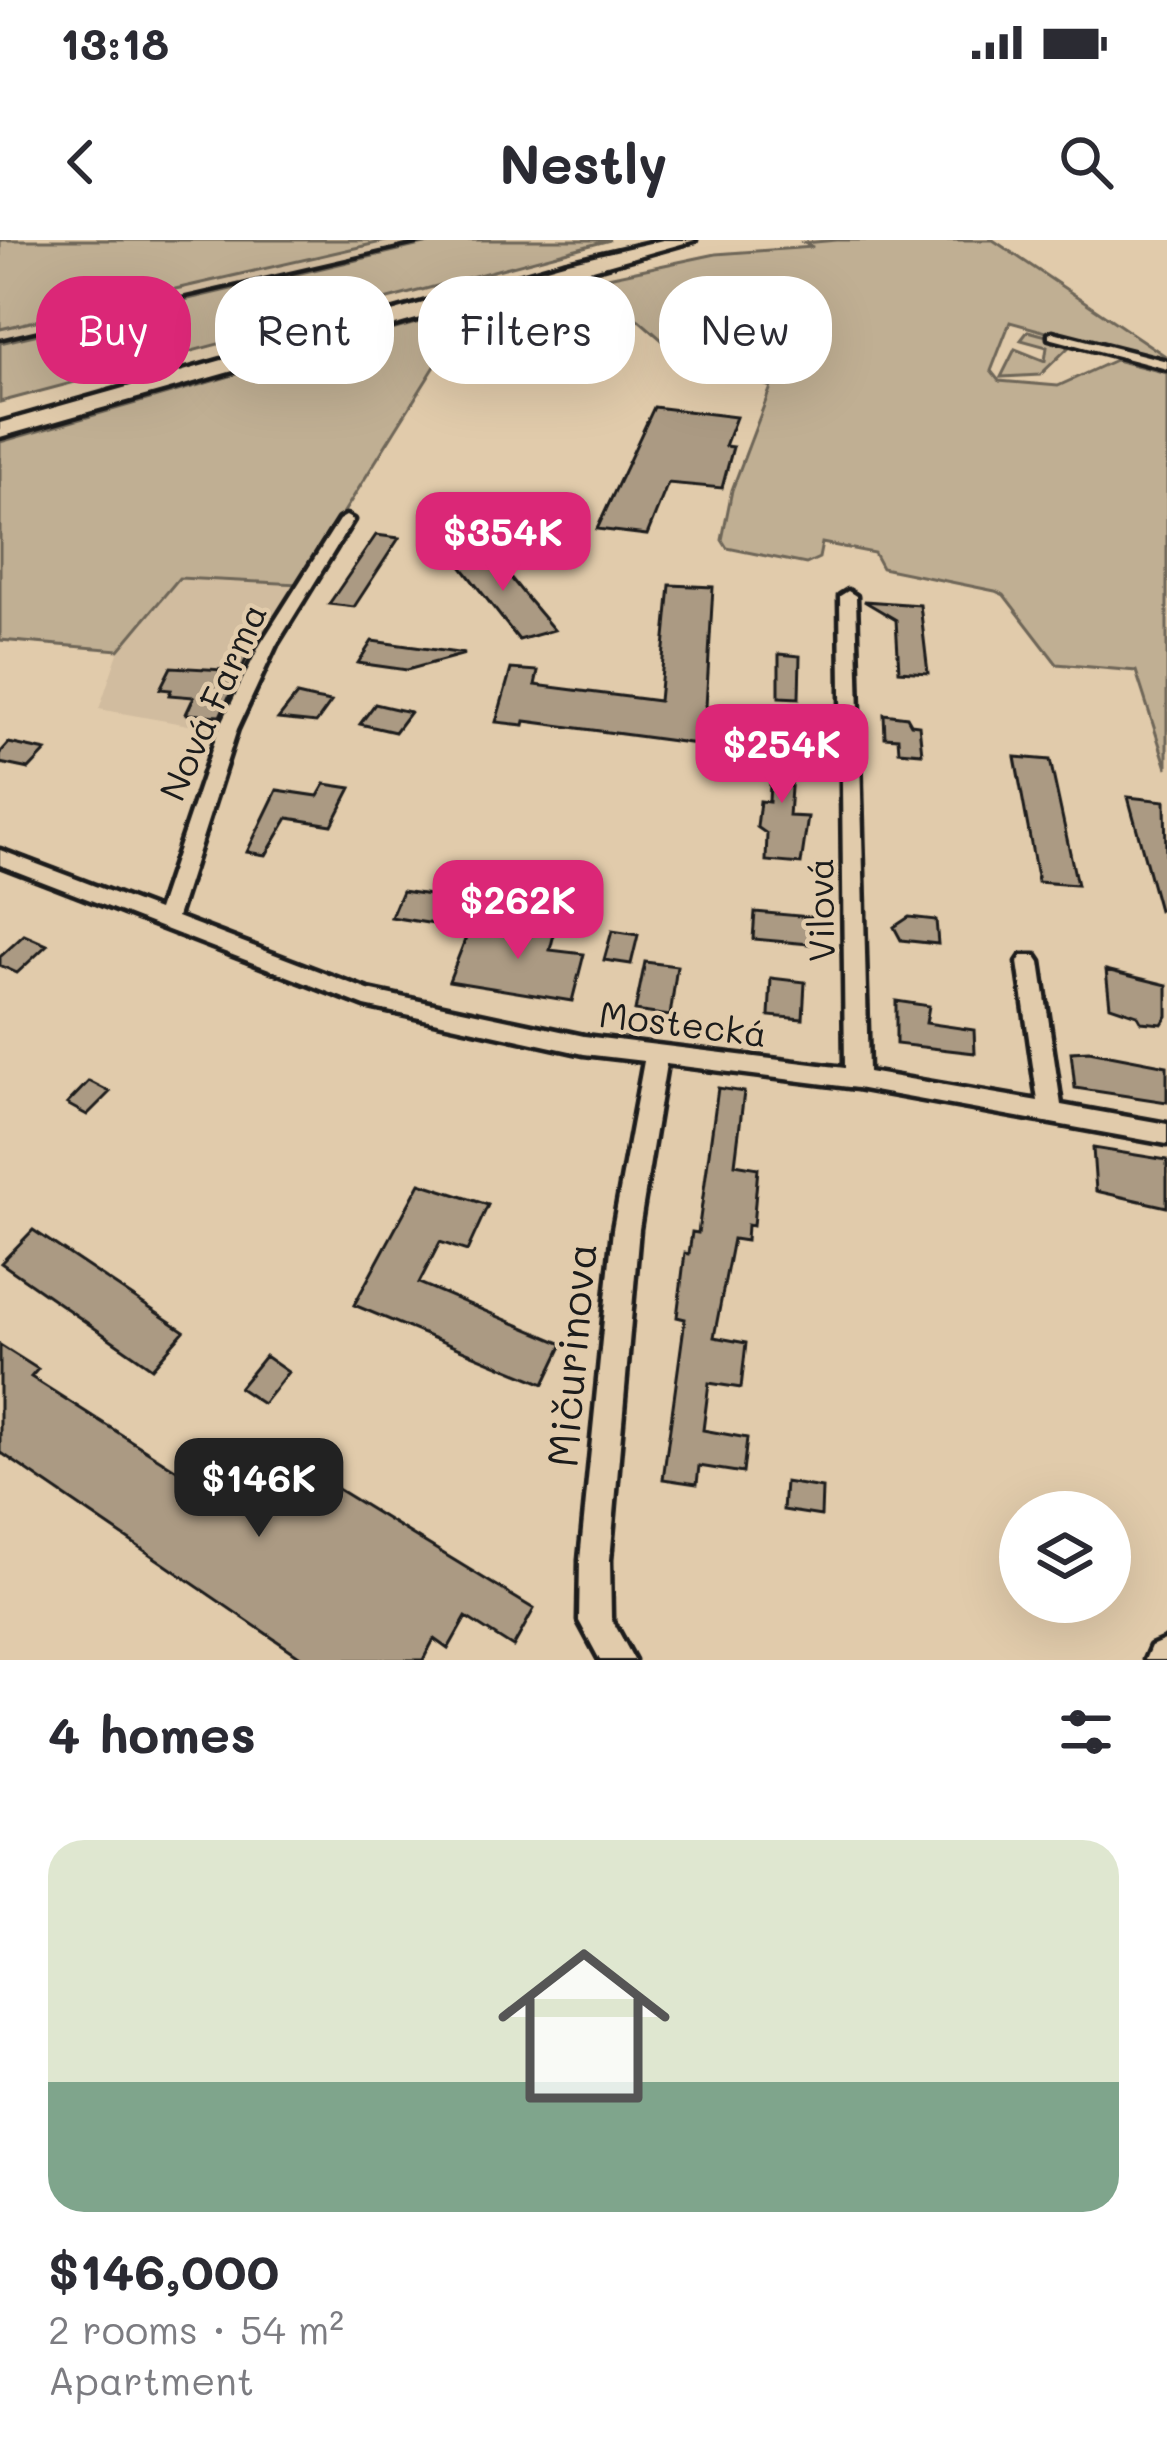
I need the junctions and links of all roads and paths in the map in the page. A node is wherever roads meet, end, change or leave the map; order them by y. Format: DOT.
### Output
graph roads {
  1 [pos="644,240"];
  2 [pos="686,240"];
  3 [pos="1053,336"];
  4 [pos="1167,365"];
  5 [pos="0,418"];
  6 [pos="0,430"];
  7 [pos="346,520"];
  8 [pos="848,596"];
  9 [pos="0,857"];
  10 [pos="165,921"];
  11 [pos="1029,962"];
  12 [pos="657,1053"];
  13 [pos="857,1079"];
  14 [pos="1051,1114"];
  15 [pos="1167,1134"];
  16 [pos="618,1660"];
  1 -- 5 [label="highway"];
  2 -- 6 [label="highway"];
  3 -- 4 [label="street"];
  7 -- 10 [label="street, Nová Farma"];
  8 -- 13 [label="street, Vilová"];
  9 -- 10 [label="street, Mostecká"];
  10 -- 12 [label="street, Mostecká"];
  11 -- 14 [label="street"];
  12 -- 13 [label="street, Mostecká"];
  12 -- 16 [label="street, Mičurinova"];
  13 -- 14 [label="street, Mostecká"];
  14 -- 15 [label="street, Mostecká"];
}
